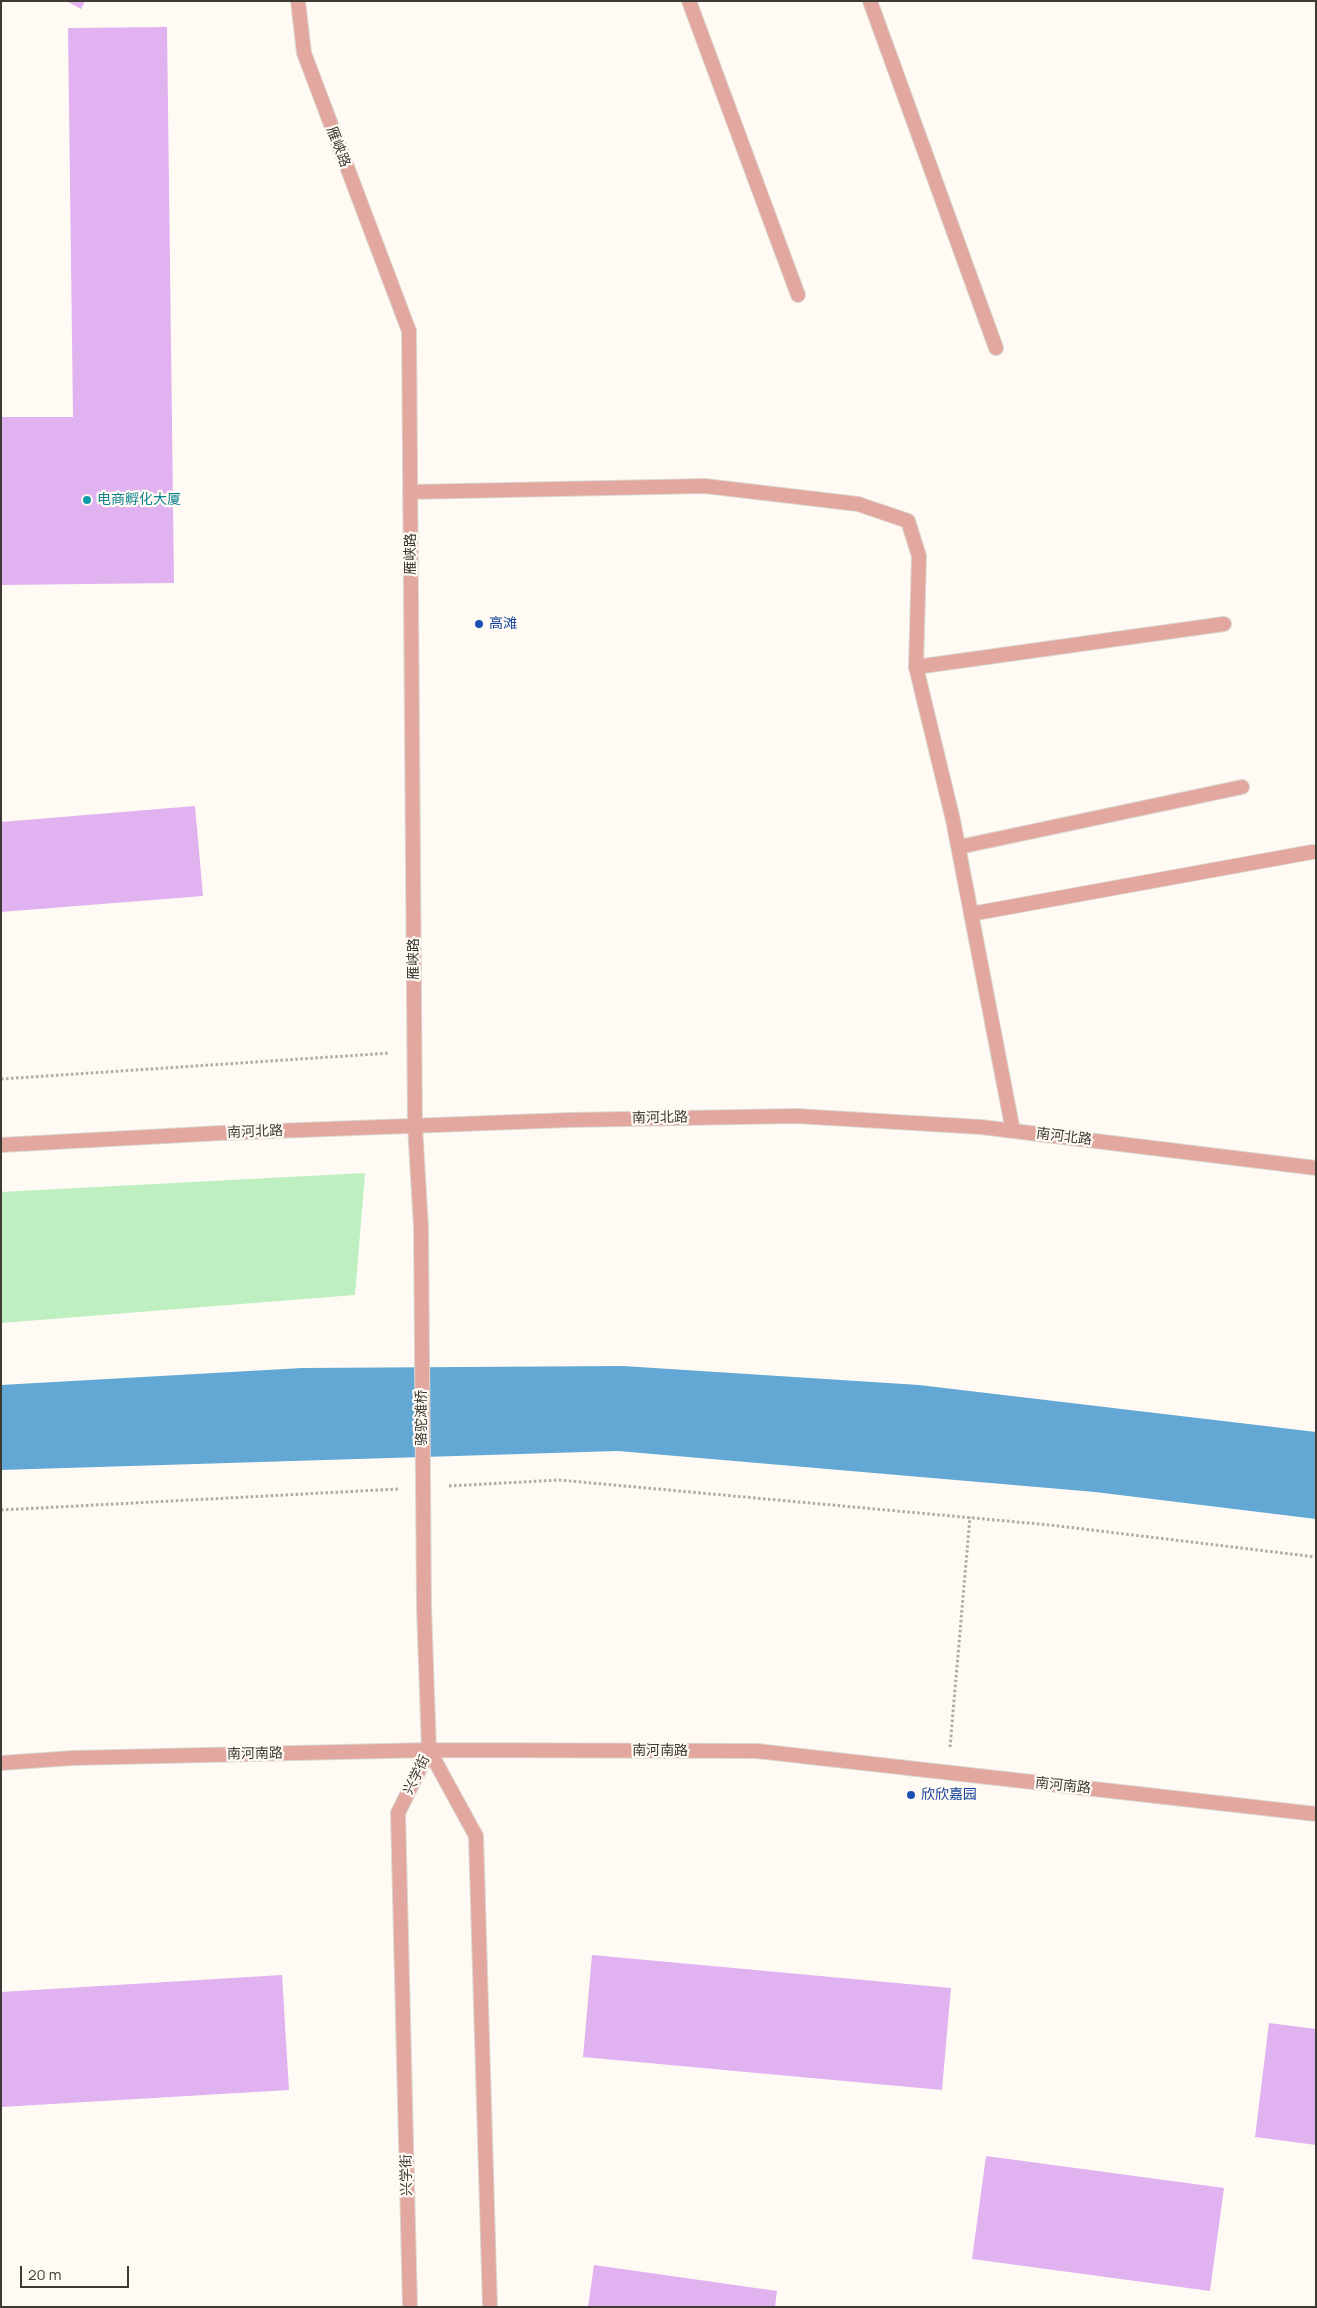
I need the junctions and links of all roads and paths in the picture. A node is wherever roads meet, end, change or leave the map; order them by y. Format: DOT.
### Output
graph roads {
  1 [pos="298,1"];
  2 [pos="689,1"];
  3 [pos="870,1"];
  4 [pos="798,294"];
  5 [pos="996,348"];
  6 [pos="410,492"];
  7 [pos="1224,624"];
  8 [pos="916,667"];
  9 [pos="1242,787"];
  10 [pos="959,847"];
  11 [pos="1312,852"];
  12 [pos="971,914"];
  13 [pos="414,1051"];
  14 [pos="1,1079"];
  15 [pos="415,1126"];
  16 [pos="1013,1131"];
  17 [pos="1,1145"];
  18 [pos="1316,1168"];
  19 [pos="439,1486"];
  20 [pos="400,1489"];
  21 [pos="1,1510"];
  22 [pos="970,1518"];
  23 [pos="1316,1557"];
  24 [pos="429,1750"];
  25 [pos="1,1763"];
  26 [pos="948,1773"];
  27 [pos="1316,1814"];
  28 [pos="410,2307"];
  29 [pos="490,2307"];
  1 -- 6 [label="street, 雁峡路"];
  2 -- 4 [label="street"];
  3 -- 5 [label="street"];
  6 -- 8 [label="street"];
  6 -- 13 [label="street, 雁峡路"];
  7 -- 8 [label="street"];
  8 -- 10 [label="street"];
  9 -- 10 [label="street"];
  10 -- 12 [label="street"];
  11 -- 12 [label="street"];
  12 -- 16 [label="street"];
  13 -- 14 [label="path"];
  13 -- 15 [label="street, 雁峡路"];
  15 -- 16 [label="street, 南河北路"];
  15 -- 17 [label="street, 南河北路"];
  15 -- 24 [label="street, 骆驼滩桥, bridge"];
  16 -- 18 [label="street, 南河北路"];
  19 -- 22 [label="path"];
  20 -- 21 [label="path"];
  22 -- 23 [label="path"];
  22 -- 26 [label="path"];
  24 -- 25 [label="street, 南河南路"];
  24 -- 26 [label="street, 南河南路"];
  24 -- 28 [label="street, 兴学街"];
  24 -- 29 [label="street, 兴学街"];
  26 -- 27 [label="street, 南河南路"];
}
